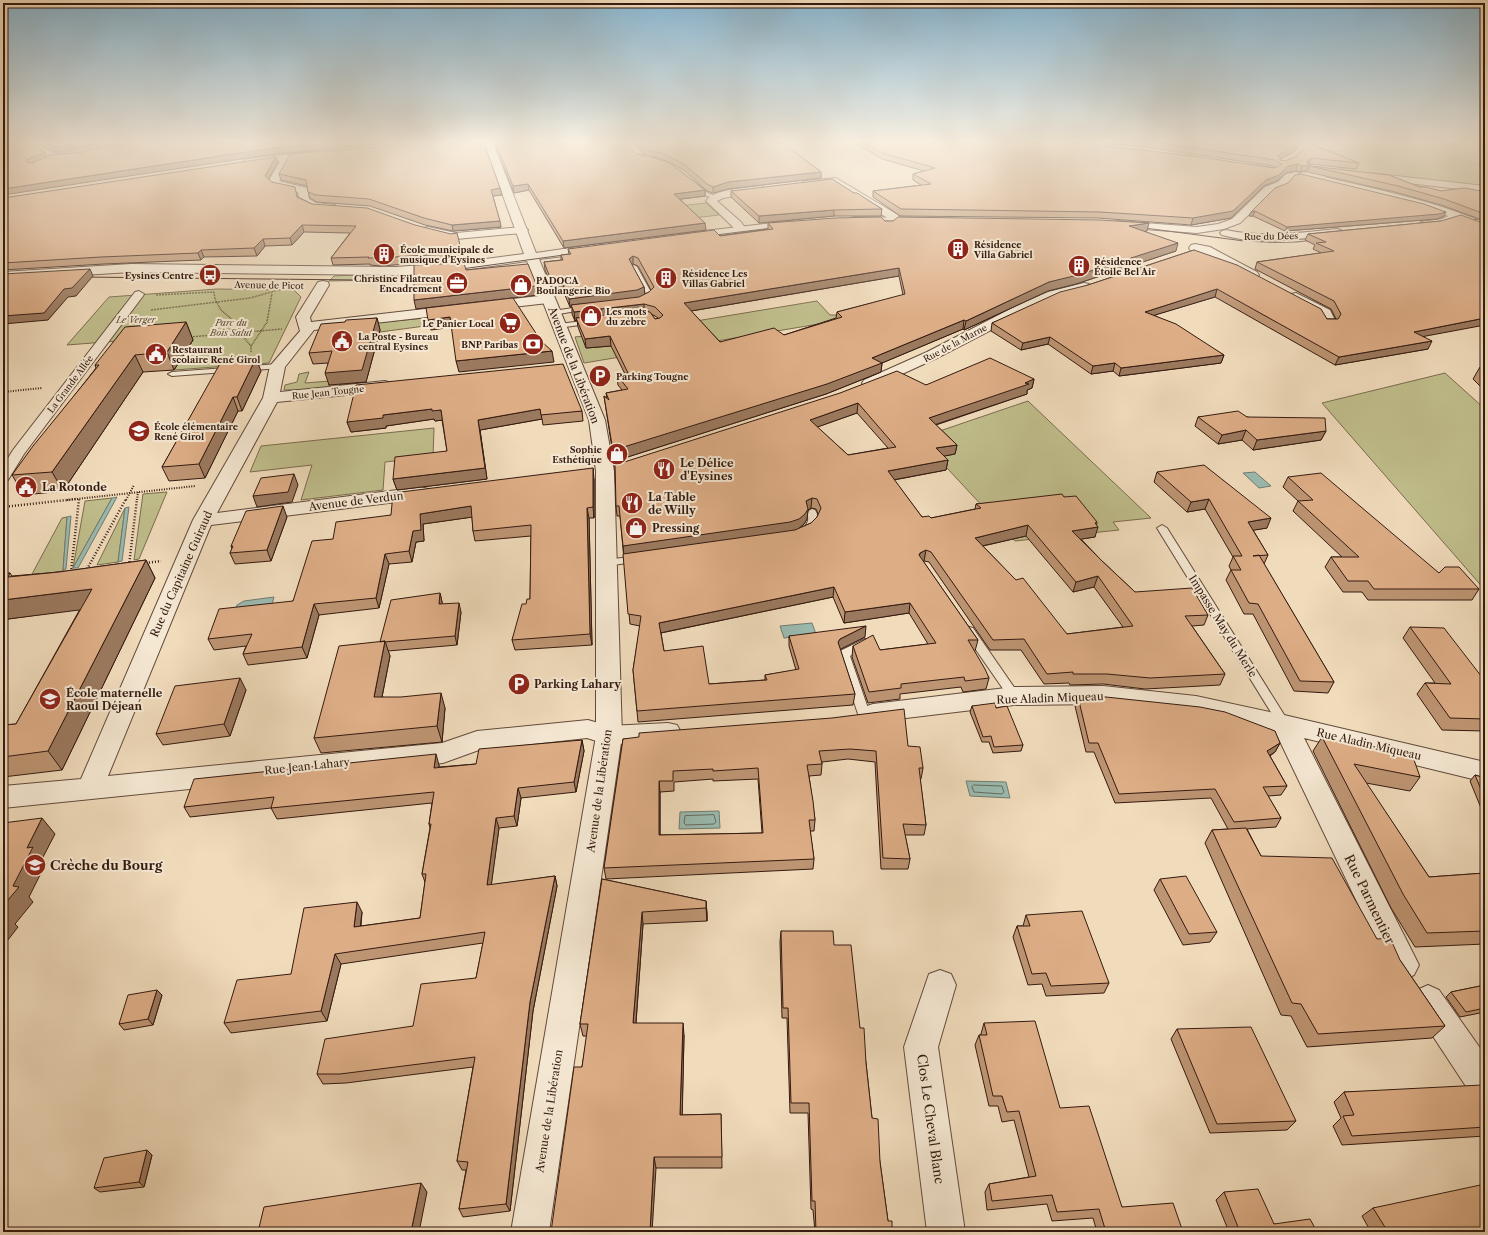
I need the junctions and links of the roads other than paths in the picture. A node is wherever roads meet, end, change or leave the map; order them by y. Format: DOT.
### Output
graph roads {
  1 [pos="305,201"];
  2 [pos="511,201"];
  3 [pos="712,201"];
  4 [pos="868,201"];
  5 [pos="1257,201"];
  6 [pos="1409,201"];
  7 [pos="338,208"];
  8 [pos="1452,213"];
  9 [pos="1236,221"];
  10 [pos="843,223"];
  11 [pos="891,223"];
  12 [pos="936,223"];
  13 [pos="1415,225"];
  14 [pos="415,226"];
  15 [pos="1485,227"];
  16 [pos="522,230"];
  17 [pos="740,230"];
  18 [pos="1347,232"];
  19 [pos="1226,233"];
  20 [pos="1188,247"];
  21 [pos="608,250"];
  22 [pos="533,260"];
  23 [pos="634,267"];
  24 [pos="3,276"];
  25 [pos="1261,279"];
  26 [pos="3,282"];
  27 [pos="105,282"];
  28 [pos="368,283"];
  29 [pos="1096,283"];
  30 [pos="323,285"];
  31 [pos="139,289"];
  32 [pos="1283,290"];
  33 [pos="631,303"];
  34 [pos="592,308"];
  35 [pos="553,312"];
  36 [pos="602,320"];
  37 [pos="1329,322"];
  38 [pos="307,327"];
  39 [pos="278,366"];
  40 [pos="172,374"];
  41 [pos="403,384"];
  42 [pos="860,387"];
  43 [pos="271,398"];
  44 [pos="3,477"];
  45 [pos="442,491"];
  46 [pos="812,512"];
  47 [pos="203,520"];
  48 [pos="1162,528"];
  49 [pos="797,535"];
  50 [pos="645,558"];
  51 [pos="606,563"];
  52 [pos="965,624"];
  53 [pos="872,639"];
  54 [pos="1014,696"];
  55 [pos="854,716"];
  56 [pos="1284,724"];
  57 [pos="688,730"];
  58 [pos="609,736"];
  59 [pos="1485,772"];
  60 [pos="90,788"];
  61 [pos="3,797"];
  62 [pos="940,984"];
  63 [pos="1485,1085"];
  64 [pos="530,1232"];
  65 [pos="946,1232"];
  1 -- 7 [label="street"];
  2 -- 16 [label="street, Avenue de la Libération"];
  3 -- 17 [label="street"];
  4 -- 11 [label="street"];
  5 -- 9 [label="street"];
  6 -- 8 [label="street"];
  8 -- 13 [label="street"];
  8 -- 15 [label="street"];
  9 -- 19 [label="street"];
  9 -- 20 [label="street"];
  10 -- 11 [label="street"];
  11 -- 12 [label="street"];
  14 -- 16 [label="street"];
  16 -- 22 [label="street, Avenue de la Libération"];
  17 -- 17 [label="street"];
  18 -- 19 [label="street, Rue du Dées"];
  19 -- 20 [label="street"];
  20 -- 25 [label="street"];
  21 -- 22 [label="street"];
  22 -- 24 [label="street, Avenue de Picot"];
  22 -- 28 [label="street"];
  22 -- 35 [label="street, Avenue de la Libération"];
  23 -- 33 [label="lane"];
  26 -- 27 [label="street"];
  29 -- 42 [label="street, Rue de la Marne"];
  30 -- 38 [label="street, Rue du Capitaine Guiraud"];
  31 -- 44 [label="street, La Grande Allée"];
  32 -- 37 [label="street"];
  34 -- 35 [label="lane"];
  35 -- 36 [label="lane"];
  35 -- 38 [label="street"];
  35 -- 51 [label="street, Avenue de la Libération"];
  38 -- 39 [label="street, Rue du Capitaine Guiraud"];
  39 -- 40 [label="lane"];
  39 -- 43 [label="street, Rue du Capitaine Guiraud"];
  41 -- 43 [label="street, Rue Jean Tougne"];
  43 -- 47 [label="street, Rue du Capitaine Guiraud"];
  45 -- 47 [label="street, Avenue de Verdun"];
  46 -- 49 [label="lane"];
  47 -- 60 [label="street, Rue du Capitaine Guiraud"];
  48 -- 56 [label="lane, Impasse May du Merle"];
  50 -- 51 [label="lane"];
  51 -- 58 [label="street, Avenue de la Libération"];
  52 -- 54 [label="lane"];
  53 -- 55 [label="lane"];
  54 -- 55 [label="street, Rue Aladin Miqueau"];
  54 -- 56 [label="street, Rue Aladin Miqueau"];
  56 -- 59 [label="street, Rue Aladin Miqueau"];
  56 -- 63 [label="street, Rue Parmentier"];
  57 -- 58 [label="street"];
  58 -- 60 [label="street, Rue Jean Lahary"];
  58 -- 64 [label="street, Avenue de la Libération"];
  60 -- 61 [label="street, Rue Jean Lahary"];
  62 -- 65 [label="street, Clos Le Cheval Blanc"];
}
